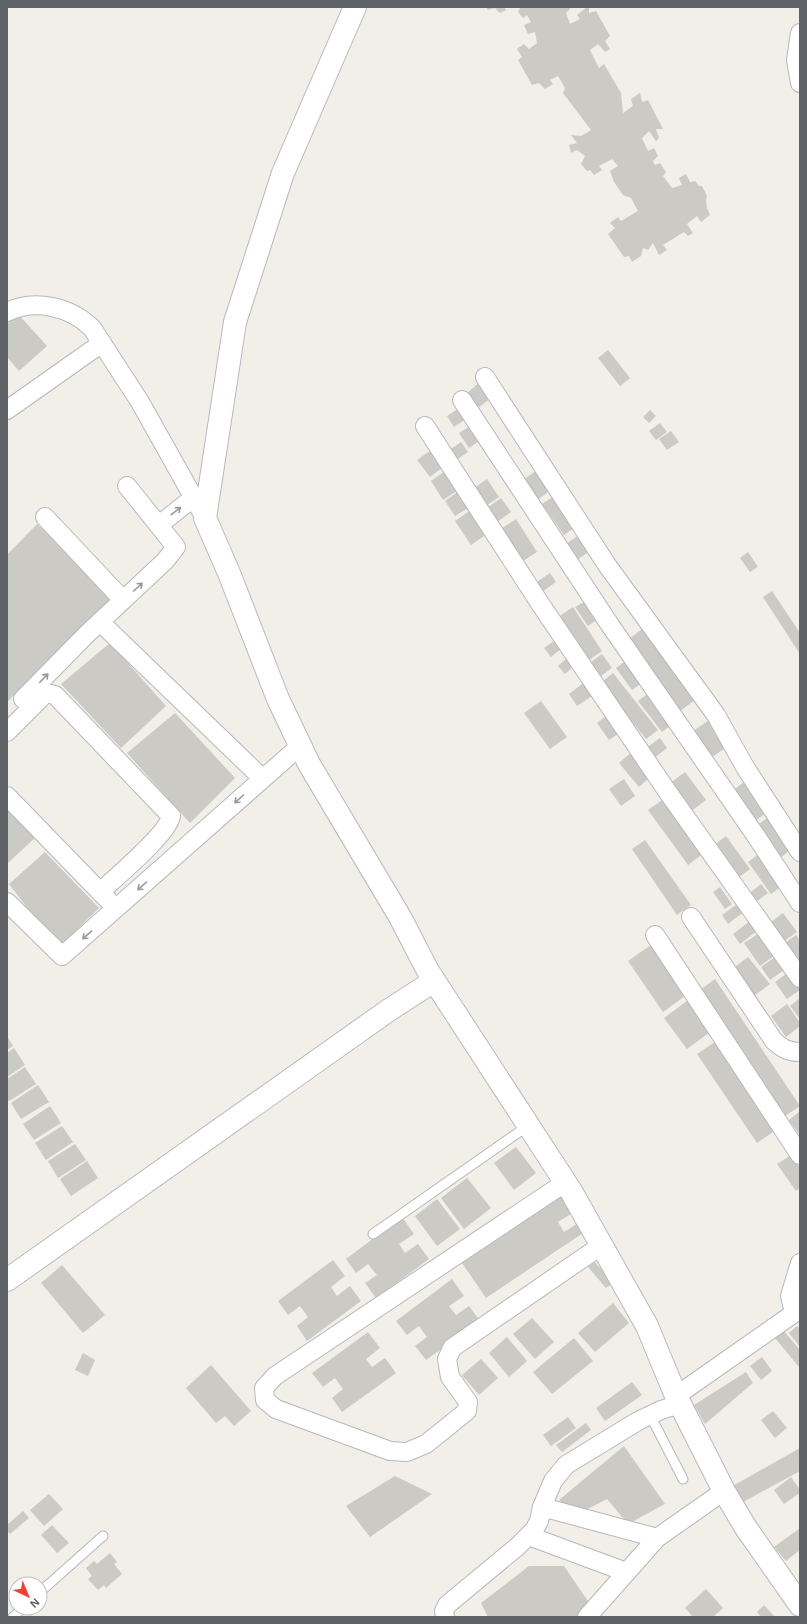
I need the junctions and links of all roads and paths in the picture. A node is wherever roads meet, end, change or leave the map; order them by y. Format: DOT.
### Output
graph roads {
  1 [pos="355,7"];
  2 [pos="800,33"];
  3 [pos="800,83"];
  4 [pos="7,312"];
  5 [pos="102,343"];
  6 [pos="485,377"];
  7 [pos="462,400"];
  8 [pos="7,410"];
  9 [pos="425,426"];
  10 [pos="127,486"];
  11 [pos="193,498"];
  12 [pos="45,517"];
  13 [pos="205,518"];
  14 [pos="159,526"];
  15 [pos="123,600"];
  16 [pos="100,622"];
  17 [pos="7,715"];
  18 [pos="7,732"];
  19 [pos="300,746"];
  20 [pos="262,778"];
  21 [pos="7,796"];
  22 [pos="800,852"];
  23 [pos="100,892"];
  24 [pos="7,902"];
  25 [pos="800,903"];
  26 [pos="116,910"];
  27 [pos="690,917"];
  28 [pos="655,935"];
  29 [pos="800,978"];
  30 [pos="434,981"];
  31 [pos="800,1052"];
  32 [pos="529,1125"];
  33 [pos="800,1155"];
  34 [pos="566,1182"];
  35 [pos="373,1234"];
  36 [pos="602,1245"];
  37 [pos="800,1263"];
  38 [pos="7,1280"];
  39 [pos="797,1310"];
  40 [pos="678,1400"];
  41 [pos="650,1415"];
  42 [pos="683,1479"];
  43 [pos="724,1491"];
  44 [pos="542,1507"];
  45 [pos="103,1536"];
  46 [pos="529,1536"];
  47 [pos="657,1538"];
  48 [pos="626,1572"];
  49 [pos="48,1585"];
  50 [pos="800,1606"];
  51 [pos="445,1617"];
  52 [pos="587,1617"];
  1 -- 13 [label="street"];
  2 -- 3 [label="street"];
  4 -- 5 [label="street"];
  5 -- 8 [label="street"];
  5 -- 11 [label="street"];
  6 -- 22 [label="street"];
  7 -- 25 [label="street"];
  9 -- 29 [label="street"];
  10 -- 14 [label="street"];
  11 -- 13 [label="street"];
  14 -- 11 [label="street, one-way"];
  12 -- 15 [label="street"];
  13 -- 19 [label="street"];
  15 -- 14 [label="street, one-way"];
  15 -- 16 [label="street"];
  17 -- 16 [label="street, one-way"];
  16 -- 20 [label="street"];
  18 -- 23 [label="street"];
  19 -- 20 [label="street"];
  19 -- 30 [label="street"];
  20 -- 26 [label="street, one-way"];
  21 -- 23 [label="street"];
  23 -- 26 [label="street"];
  26 -- 24 [label="street, one-way"];
  27 -- 31 [label="street"];
  28 -- 33 [label="street"];
  30 -- 32 [label="street"];
  30 -- 38 [label="street"];
  32 -- 34 [label="street"];
  32 -- 35 [label="lane"];
  34 -- 36 [label="street"];
  34 -- 36 [label="street"];
  36 -- 40 [label="street"];
  37 -- 39 [label="street"];
  39 -- 40 [label="street"];
  40 -- 41 [label="street"];
  40 -- 43 [label="street"];
  41 -- 42 [label="lane"];
  41 -- 44 [label="street"];
  43 -- 47 [label="street"];
  43 -- 50 [label="street"];
  44 -- 46 [label="street"];
  44 -- 47 [label="street"];
  45 -- 49 [label="lane"];
  46 -- 48 [label="street"];
  46 -- 51 [label="street"];
  47 -- 48 [label="street"];
  48 -- 52 [label="street"];
}
